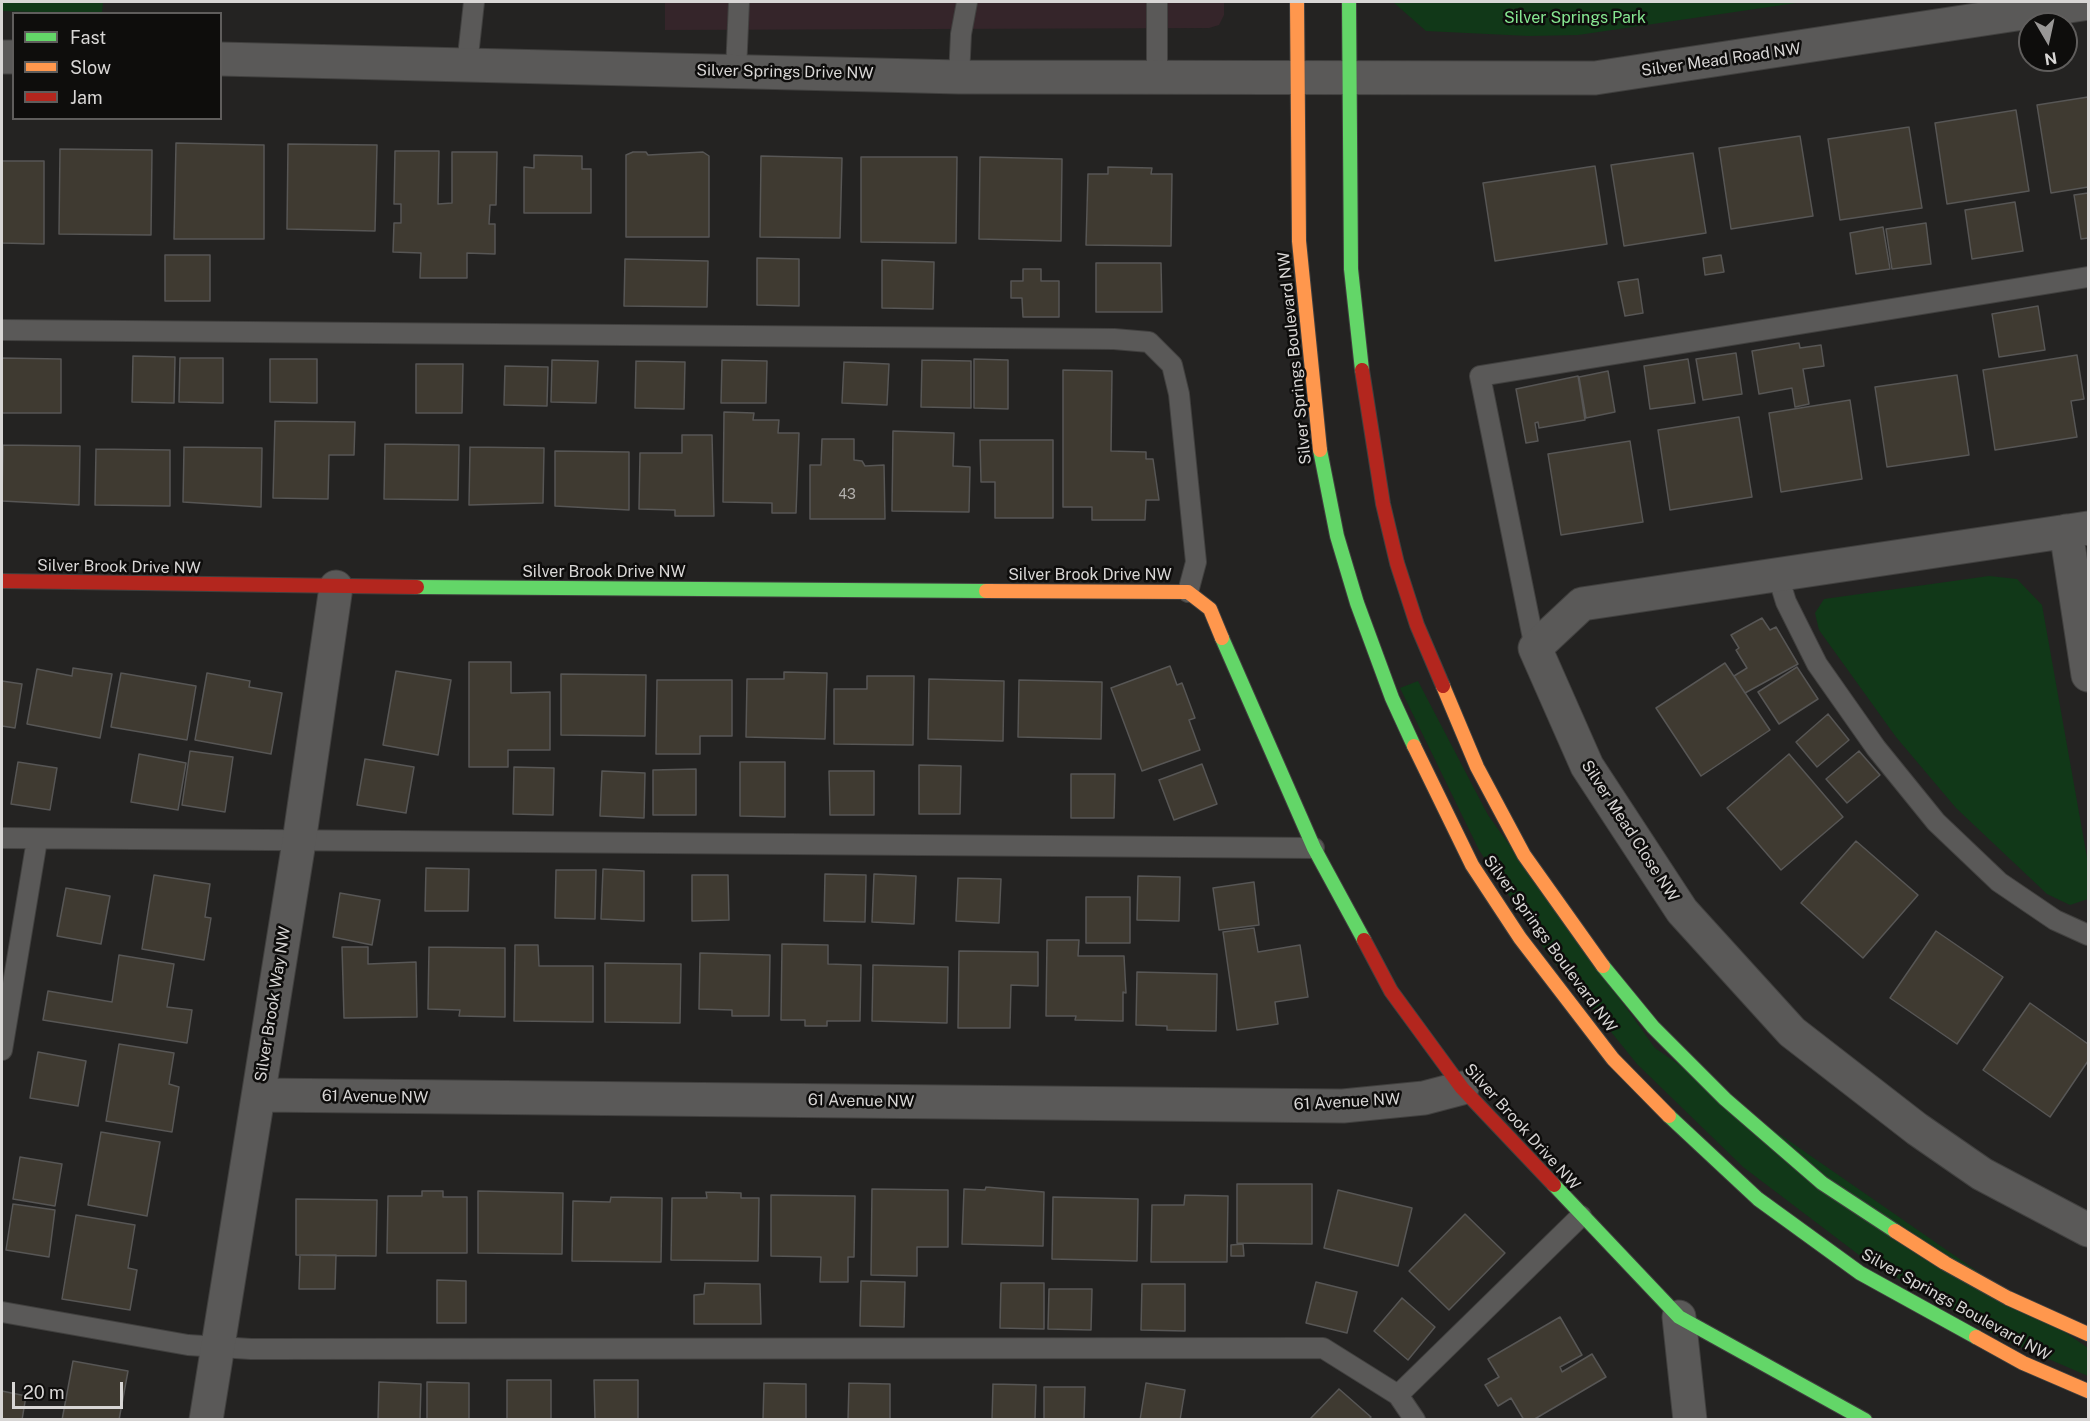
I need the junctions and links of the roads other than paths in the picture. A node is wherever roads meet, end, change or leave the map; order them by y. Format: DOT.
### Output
graph roads {
  1 [pos="474,2"];
  2 [pos="738,2"];
  3 [pos="967,2"];
  4 [pos="1157,2"];
  5 [pos="1297,2"];
  6 [pos="1349,2"];
  7 [pos="2088,3"];
  8 [pos="1965,12"];
  9 [pos="222,59"];
  10 [pos="467,65"];
  11 [pos="736,71"];
  12 [pos="959,76"];
  13 [pos="1350,77"];
  14 [pos="1157,78"];
  15 [pos="1299,78"];
  16 [pos="2088,278"];
  17 [pos="2,330"];
  18 [pos="2077,530"];
  19 [pos="1778,576"];
  20 [pos="2,581"];
  21 [pos="336,587"];
  22 [pos="1188,592"];
  23 [pos="1535,648"];
  24 [pos="2088,675"];
  25 [pos="2,838"];
  26 [pos="37,840"];
  27 [pos="299,842"];
  28 [pos="1314,848"];
  29 [pos="2088,935"];
  30 [pos="2,1050"];
  31 [pos="1462,1088"];
  32 [pos="259,1095"];
  33 [pos="1581,1216"];
  34 [pos="2088,1230"];
  35 [pos="2,1312"];
  36 [pos="1679,1317"];
  37 [pos="2088,1334"];
  38 [pos="218,1347"];
  39 [pos="2088,1391"];
  40 [pos="1398,1395"];
  41 [pos="206,1419"];
  42 [pos="1415,1419"];
  43 [pos="1690,1419"];
  44 [pos="1865,1419"];
  1 -- 10 [label="lane"];
  2 -- 11 [label="lane"];
  3 -- 12 [label="lane"];
  4 -- 14 [label="lane"];
  5 -- 15 [label="street, Silver Springs Boulevard NW"];
  6 -- 13 [label="street, Silver Springs Boulevard NW"];
  7 -- 8 [label="street, Silver Mead Road NW"];
  8 -- 13 [label="street, Silver Mead Road NW"];
  9 -- 10 [label="street, Silver Springs Drive NW"];
  10 -- 11 [label="street, Silver Springs Drive NW"];
  11 -- 12 [label="street, Silver Springs Drive NW"];
  12 -- 14 [label="street, Silver Springs Drive NW"];
  13 -- 15 [label="street, Silver Springs Drive NW"];
  13 -- 37 [label="street, Silver Springs Boulevard NW"];
  14 -- 15 [label="street, Silver Springs Drive NW"];
  15 -- 39 [label="street, Silver Springs Boulevard NW"];
  16 -- 23 [label="lane"];
  17 -- 22 [label="lane"];
  18 -- 19 [label="street"];
  18 -- 24 [label="street"];
  19 -- 23 [label="street"];
  19 -- 29 [label="lane"];
  20 -- 21 [label="street, Silver Brook Drive NW"];
  21 -- 22 [label="street, Silver Brook Drive NW"];
  21 -- 27 [label="street, Silver Brook Way NW"];
  22 -- 28 [label="street, Silver Brook Drive NW"];
  23 -- 34 [label="street, Silver Mead Close NW"];
  25 -- 26 [label="lane"];
  26 -- 27 [label="lane"];
  26 -- 30 [label="lane"];
  27 -- 28 [label="lane"];
  27 -- 32 [label="street, Silver Brook Way NW"];
  28 -- 31 [label="street, Silver Brook Drive NW"];
  31 -- 32 [label="street, 61 Avenue NW"];
  31 -- 33 [label="street, Silver Brook Drive NW"];
  32 -- 38 [label="street, Silver Brook Way NW"];
  33 -- 36 [label="street, Silver Brook Drive NW"];
  33 -- 40 [label="lane"];
  35 -- 38 [label="lane"];
  36 -- 43 [label="street"];
  36 -- 44 [label="street, Silver Brook Drive NW"];
  38 -- 40 [label="lane"];
  38 -- 41 [label="street, Silver Brook Way NW"];
  40 -- 42 [label="lane"];
}
